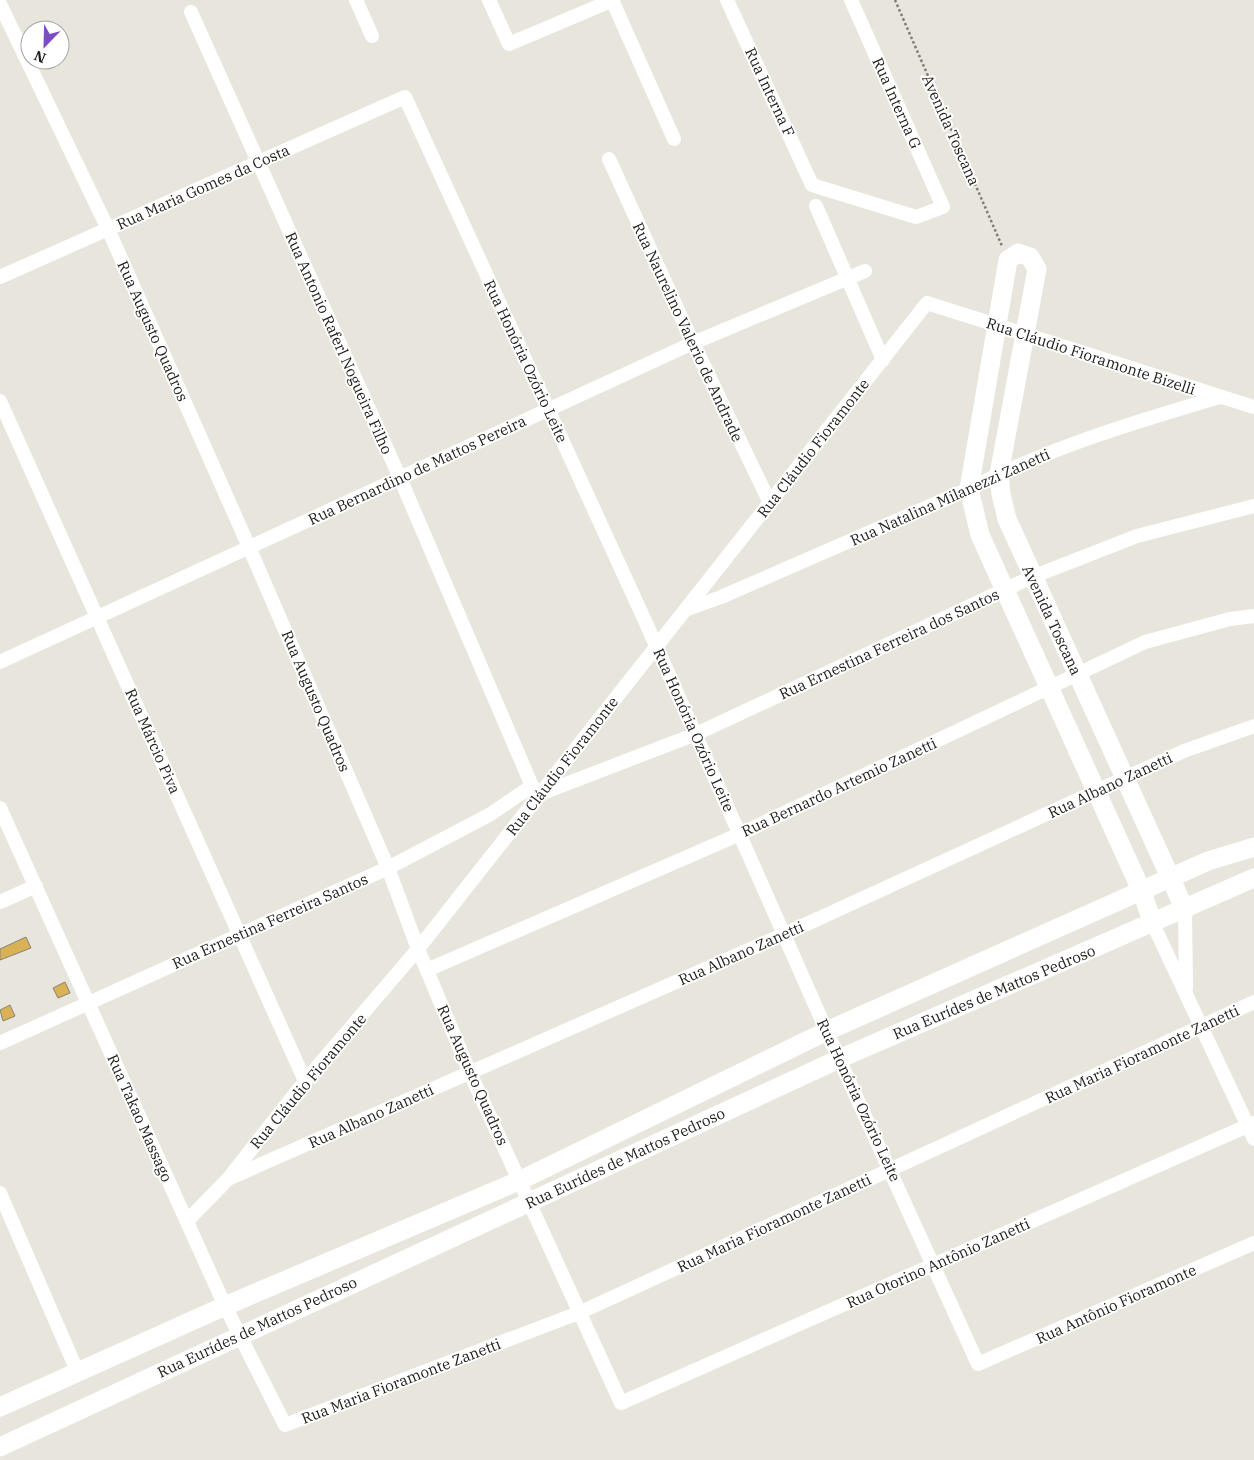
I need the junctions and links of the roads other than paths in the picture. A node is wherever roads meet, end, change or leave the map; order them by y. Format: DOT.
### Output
graph roads {
  1 [pos="356,0"];
  2 [pos="489,0"];
  3 [pos="613,0"];
  4 [pos="727,0"];
  5 [pos="851,0"];
  6 [pos="0,4"];
  7 [pos="190,12"];
  8 [pos="372,36"];
  9 [pos="405,97"];
  10 [pos="674,138"];
  11 [pos="610,160"];
  12 [pos="258,162"];
  13 [pos="816,206"];
  14 [pos="943,207"];
  15 [pos="108,229"];
  16 [pos="865,271"];
  17 [pos="0,276"];
  18 [pos="847,279"];
  19 [pos="927,303"];
  20 [pos="997,325"];
  21 [pos="1025,334"];
  22 [pos="692,343"];
  23 [pos="882,360"];
  24 [pos="1220,397"];
  25 [pos="0,401"];
  26 [pos="1254,408"];
  27 [pos="548,410"];
  28 [pos="1000,474"];
  29 [pos="400,478"];
  30 [pos="969,489"];
  31 [pos="770,503"];
  32 [pos="1254,506"];
  33 [pos="249,547"];
  34 [pos="1032,577"];
  35 [pos="1005,590"];
  36 [pos="685,610"];
  37 [pos="1254,616"];
  38 [pos="97,617"];
  39 [pos="656,647"];
  40 [pos="0,662"];
  41 [pos="1077,674"];
  42 [pos="1049,687"];
  43 [pos="1254,726"];
  44 [pos="696,734"];
  45 [pos="1125,778"];
  46 [pos="536,790"];
  47 [pos="1096,791"];
  48 [pos="0,808"];
  49 [pos="740,834"];
  50 [pos="1254,847"];
  51 [pos="388,868"];
  52 [pos="1171,878"];
  53 [pos="1254,878"];
  54 [pos="36,886"];
  55 [pos="1142,892"];
  56 [pos="0,902"];
  57 [pos="1185,910"];
  58 [pos="1153,924"];
  59 [pos="785,934"];
  60 [pos="240,935"];
  61 [pos="418,949"];
  62 [pos="427,970"];
  63 [pos="1186,994"];
  64 [pos="1254,1002"];
  65 [pos="89,1003"];
  66 [pos="1202,1026"];
  67 [pos="827,1031"];
  68 [pos="0,1043"];
  69 [pos="839,1059"];
  70 [pos="470,1073"];
  71 [pos="305,1082"];
  72 [pos="1251,1124"];
  73 [pos="1254,1139"];
  74 [pos="891,1169"];
  75 [pos="228,1179"];
  76 [pos="521,1180"];
  77 [pos="0,1193"];
  78 [pos="529,1202"];
  79 [pos="188,1220"];
  80 [pos="1254,1243"];
  81 [pos="934,1265"];
  82 [pos="225,1306"];
  83 [pos="581,1312"];
  84 [pos="240,1335"];
  85 [pos="978,1364"];
  86 [pos="78,1373"];
  87 [pos="622,1403"];
  88 [pos="0,1407"];
  89 [pos="285,1425"];
  90 [pos="0,1447"];
  1 -- 8 [label="street"];
  2 -- 3 [label="street"];
  3 -- 10 [label="street"];
  4 -- 14 [label="street, Rua Interna F"];
  5 -- 14 [label="street, Rua Interna G"];
  6 -- 15 [label="street, Rua Augusto Quadros"];
  7 -- 12 [label="street, Rua Antonio Raferl Nogueira Filho"];
  9 -- 12 [label="street, Rua Maria Gomes da Costa"];
  9 -- 27 [label="street, Rua Honória Ozório Leite"];
  11 -- 22 [label="street, Rua Naurelino Valerio de Andrade"];
  12 -- 15 [label="street, Rua Maria Gomes da Costa"];
  12 -- 29 [label="street, Rua Antonio Raferl Nogueira Filho"];
  13 -- 18 [label="street"];
  15 -- 17 [label="street, Rua Maria Gomes da Costa"];
  15 -- 33 [label="street, Rua Augusto Quadros"];
  16 -- 18 [label="street, Rua Bernardino de Mattos Pereira"];
  18 -- 22 [label="street, Rua Bernardino de Mattos Pereira"];
  18 -- 23 [label="street"];
  19 -- 20 [label="street, Rua Cláudio Fioramonte Bizelli"];
  19 -- 23 [label="street, Rua Cláudio Fioramonte"];
  20 -- 21 [label="street, Rua Cláudio Fioramonte Bizelli"];
  20 -- 21 [label="street, Avenida Toscana"];
  20 -- 30 [label="street, Avenida Toscana"];
  21 -- 24 [label="street, Rua Cláudio Fioramonte Bizelli"];
  21 -- 28 [label="street, Avenida Toscana"];
  22 -- 27 [label="street, Rua Bernardino de Mattos Pereira"];
  22 -- 31 [label="street, Rua Naurelino Valerio de Andrade"];
  23 -- 31 [label="street, Rua Cláudio Fioramonte"];
  24 -- 26 [label="street, Rua Cláudio Fioramonte Bizelli"];
  24 -- 28 [label="street, Rua Natalina Milanezzi Zanetti"];
  25 -- 38 [label="street, Rua Márcio Piva"];
  27 -- 29 [label="street, Rua Bernardino de Mattos Pereira"];
  27 -- 39 [label="street, Rua Honória Ozório Leite"];
  28 -- 30 [label="street, Rua Natalina Milanezzi Zanetti"];
  28 -- 34 [label="street, Avenida Toscana"];
  29 -- 33 [label="street, Rua Bernardino de Mattos Pereira"];
  29 -- 46 [label="street, Rua Antonio Raferl Nogueira Filho"];
  30 -- 35 [label="street, Avenida Toscana"];
  30 -- 36 [label="street, Rua Natalina Milanezzi Zanetti"];
  31 -- 36 [label="street, Rua Cláudio Fioramonte"];
  32 -- 34 [label="street, Rua Ernestina Ferreira dos Santos"];
  33 -- 38 [label="street, Rua Bernardino de Mattos Pereira"];
  33 -- 51 [label="street, Rua Augusto Quadros"];
  34 -- 35 [label="street, Rua Ernestina Ferreira dos Santos"];
  34 -- 41 [label="street, Avenida Toscana"];
  35 -- 42 [label="street, Avenida Toscana"];
  35 -- 44 [label="street, Rua Ernestina Ferreira dos Santos"];
  36 -- 39 [label="street, Rua Cláudio Fioramonte"];
  37 -- 41 [label="street, Rua Bernardo Artemio Zanetti"];
  38 -- 40 [label="street, Rua Bernardino de Mattos Pereira"];
  38 -- 60 [label="street, Rua Márcio Piva"];
  39 -- 44 [label="street, Rua Honória Ozório Leite"];
  39 -- 46 [label="street, Rua Cláudio Fioramonte"];
  41 -- 42 [label="street, Rua Bernardo Artemio Zanetti"];
  41 -- 45 [label="street, Avenida Toscana"];
  42 -- 47 [label="street, Avenida Toscana"];
  42 -- 49 [label="street, Rua Bernardo Artemio Zanetti"];
  43 -- 45 [label="street, Rua Albano Zanetti"];
  44 -- 46 [label="street, Rua Ernestina Ferreira dos Santos"];
  44 -- 49 [label="street, Rua Honória Ozório Leite"];
  45 -- 47 [label="street, Rua Albano Zanetti"];
  45 -- 52 [label="street, Avenida Toscana"];
  46 -- 51 [label="street, Rua Ernestina Ferreira Santos"];
  46 -- 61 [label="street, Rua Cláudio Fioramonte"];
  47 -- 55 [label="street, Avenida Toscana"];
  47 -- 59 [label="street, Rua Albano Zanetti"];
  48 -- 54 [label="street, Rua Takao Massago"];
  49 -- 59 [label="street, Rua Honória Ozório Leite"];
  49 -- 62 [label="street, Rua Bernardo Artemio Zanetti"];
  50 -- 52 [label="street, Rua Eurídes de Mattos Pedroso"];
  51 -- 60 [label="street, Rua Ernestina Ferreira Santos"];
  51 -- 61 [label="street, Rua Augusto Quadros"];
  52 -- 55 [label="street, Rua Eurídes de Mattos Pedroso"];
  52 -- 57 [label="street, Avenida Toscana"];
  53 -- 57 [label="street, Rua Eurídes de Mattos Pedroso"];
  54 -- 56 [label="street"];
  54 -- 65 [label="street, Rua Takao Massago"];
  55 -- 58 [label="street, Avenida Toscana"];
  55 -- 67 [label="street, Rua Eurídes de Mattos Pedroso"];
  57 -- 58 [label="street, Rua Eurídes de Mattos Pedroso"];
  57 -- 63 [label="street, Avenida Toscana"];
  58 -- 63 [label="street, Avenida Toscana"];
  58 -- 69 [label="street, Rua Eurídes de Mattos Pedroso"];
  59 -- 67 [label="street, Rua Honória Ozório Leite"];
  59 -- 70 [label="street, Rua Albano Zanetti"];
  60 -- 65 [label="street, Rua Ernestina Ferreira Santos"];
  60 -- 71 [label="street, Rua Márcio Piva"];
  61 -- 62 [label="street, Rua Augusto Quadros"];
  61 -- 71 [label="street, Rua Cláudio Fioramonte"];
  62 -- 70 [label="street, Rua Augusto Quadros"];
  63 -- 66 [label="street, Avenida Toscana"];
  64 -- 66 [label="street, Rua Maria Fioramonte Zanetti"];
  65 -- 68 [label="street, Rua Ernestina Ferreira Santos"];
  65 -- 79 [label="street, Rua Takao Massago"];
  66 -- 72 [label="street, Avenida Toscana"];
  66 -- 74 [label="street, Rua Maria Fioramonte Zanetti"];
  67 -- 69 [label="street, Rua Honória Ozório Leite"];
  67 -- 76 [label="street, Rua Eurídes de Mattos Pedroso"];
  69 -- 74 [label="street, Rua Honória Ozório Leite"];
  69 -- 78 [label="street, Rua Eurídes de Mattos Pedroso"];
  70 -- 75 [label="street, Rua Albano Zanetti"];
  70 -- 76 [label="street, Rua Augusto Quadros"];
  71 -- 75 [label="street, Rua Cláudio Fioramonte"];
  72 -- 73 [label="street, Avenida Toscana"];
  72 -- 81 [label="street, Rua Otorino Antônio Zanetti"];
  74 -- 81 [label="street, Rua Honória Ozório Leite"];
  74 -- 83 [label="street, Rua Maria Fioramonte Zanetti"];
  75 -- 79 [label="street, Rua Cláudio Fioramonte"];
  76 -- 78 [label="street, Rua Augusto Quadros"];
  76 -- 82 [label="street, Rua Eurídes de Mattos Pedroso"];
  77 -- 86 [label="street"];
  78 -- 83 [label="street, Rua Augusto Quadros"];
  78 -- 84 [label="street, Rua Eurídes de Mattos Pedroso"];
  79 -- 82 [label="street, Rua Takao Massago"];
  80 -- 85 [label="street, Rua Antônio Fioramonte"];
  81 -- 85 [label="street, Rua Honória Ozório Leite"];
  81 -- 87 [label="street, Rua Otorino Antônio Zanetti"];
  82 -- 84 [label="street, Rua Takao Massago"];
  82 -- 86 [label="street, Rua Eurídes de Mattos Pedroso"];
  83 -- 87 [label="street, Rua Augusto Quadros"];
  83 -- 89 [label="street, Rua Maria Fioramonte Zanetti"];
  84 -- 89 [label="street, Rua Takao Massago"];
  84 -- 90 [label="street, Rua Eurídes de Mattos Pedroso"];
  86 -- 88 [label="street, Rua Eurídes de Mattos Pedroso"];
}
